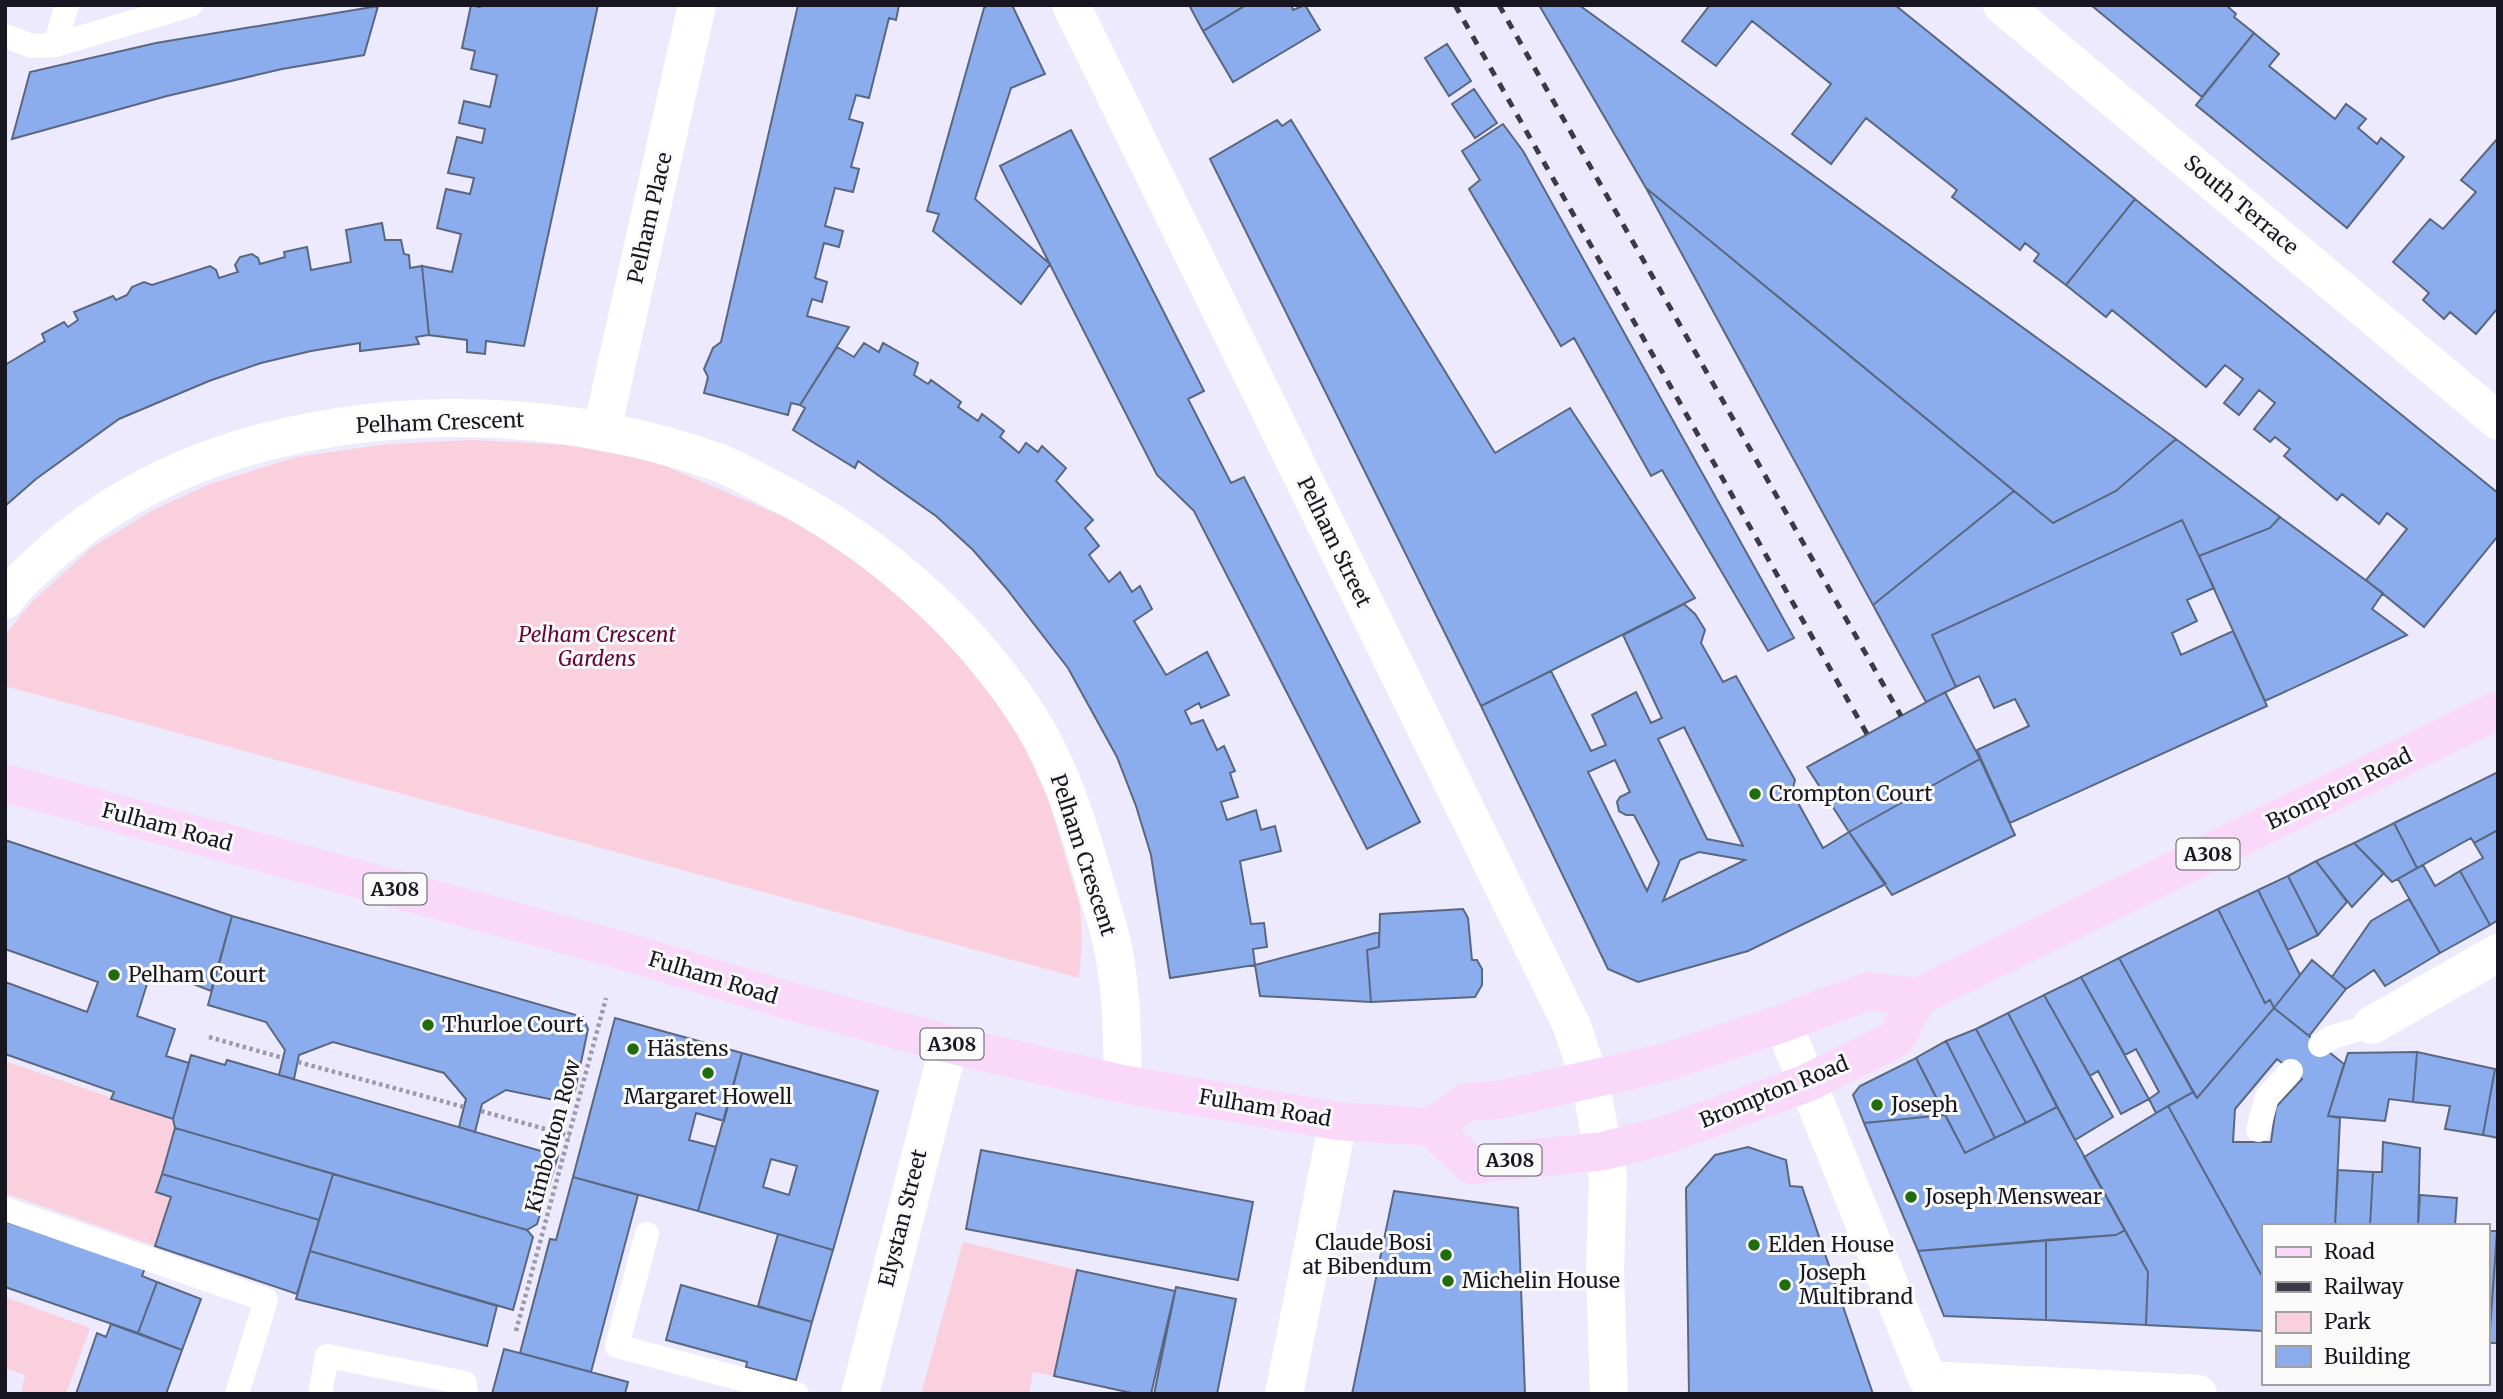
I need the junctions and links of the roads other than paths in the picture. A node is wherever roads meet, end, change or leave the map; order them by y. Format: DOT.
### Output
graph roads {
  1 [pos="67,5"];
  2 [pos="191,5"];
  3 [pos="697,5"];
  4 [pos="1071,5"];
  5 [pos="2002,5"];
  6 [pos="5,36"];
  7 [pos="55,45"];
  8 [pos="2492,403"];
  9 [pos="602,430"];
  10 [pos="5,600"];
  11 [pos="2498,710"];
  12 [pos="5,783"];
  13 [pos="2498,953"];
  14 [pos="1918,997"];
  15 [pos="1783,1023"];
  16 [pos="2372,1025"];
  17 [pos="949,1044"];
  18 [pos="2320,1045"];
  19 [pos="2291,1070"];
  20 [pos="1590,1081"];
  21 [pos="1122,1083"];
  22 [pos="1807,1083"];
  23 [pos="1338,1121"];
  24 [pos="1431,1128"];
  25 [pos="2258,1130"];
  26 [pos="1604,1151"];
  27 [pos="5,1209"];
  28 [pos="647,1234"];
  29 [pos="237,1394"];
  30 [pos="320,1394"];
  31 [pos="466,1394"];
  32 [pos="797,1394"];
  33 [pos="860,1394"];
  34 [pos="1284,1394"];
  35 [pos="1609,1394"];
  36 [pos="2198,1394"];
  1 -- 7 [label="lane"];
  2 -- 7 [label="lane"];
  3 -- 9 [label="street, Pelham Place"];
  4 -- 20 [label="street, Pelham Street"];
  5 -- 8 [label="street, South Terrace"];
  6 -- 7 [label="lane"];
  9 -- 10 [label="street, Pelham Crescent"];
  9 -- 21 [label="street, Pelham Crescent"];
  11 -- 14 [label="main road, Brompton Road / A308"];
  12 -- 17 [label="main road, Fulham Road / A308"];
  13 -- 16 [label="street"];
  14 -- 15 [label="main road"];
  14 -- 22 [label="main road, Brompton Road / A308"];
  15 -- 20 [label="main road"];
  15 -- 22 [label="street"];
  16 -- 18 [label="lane"];
  17 -- 21 [label="main road, Fulham Road / A308"];
  17 -- 33 [label="street, Elystan Street"];
  19 -- 25 [label="lane"];
  20 -- 24 [label="main road"];
  20 -- 26 [label="street, Pelham Street"];
  21 -- 23 [label="main road, Fulham Road / A308"];
  22 -- 26 [label="main road, Brompton Road / A308"];
  22 -- 36 [label="street"];
  23 -- 24 [label="main road, Fulham Road / A308"];
  23 -- 34 [label="street"];
  24 -- 26 [label="main road, A308"];
  26 -- 35 [label="street, Pelham Street"];
  27 -- 29 [label="lane"];
  28 -- 32 [label="lane"];
  30 -- 31 [label="lane"];
}
